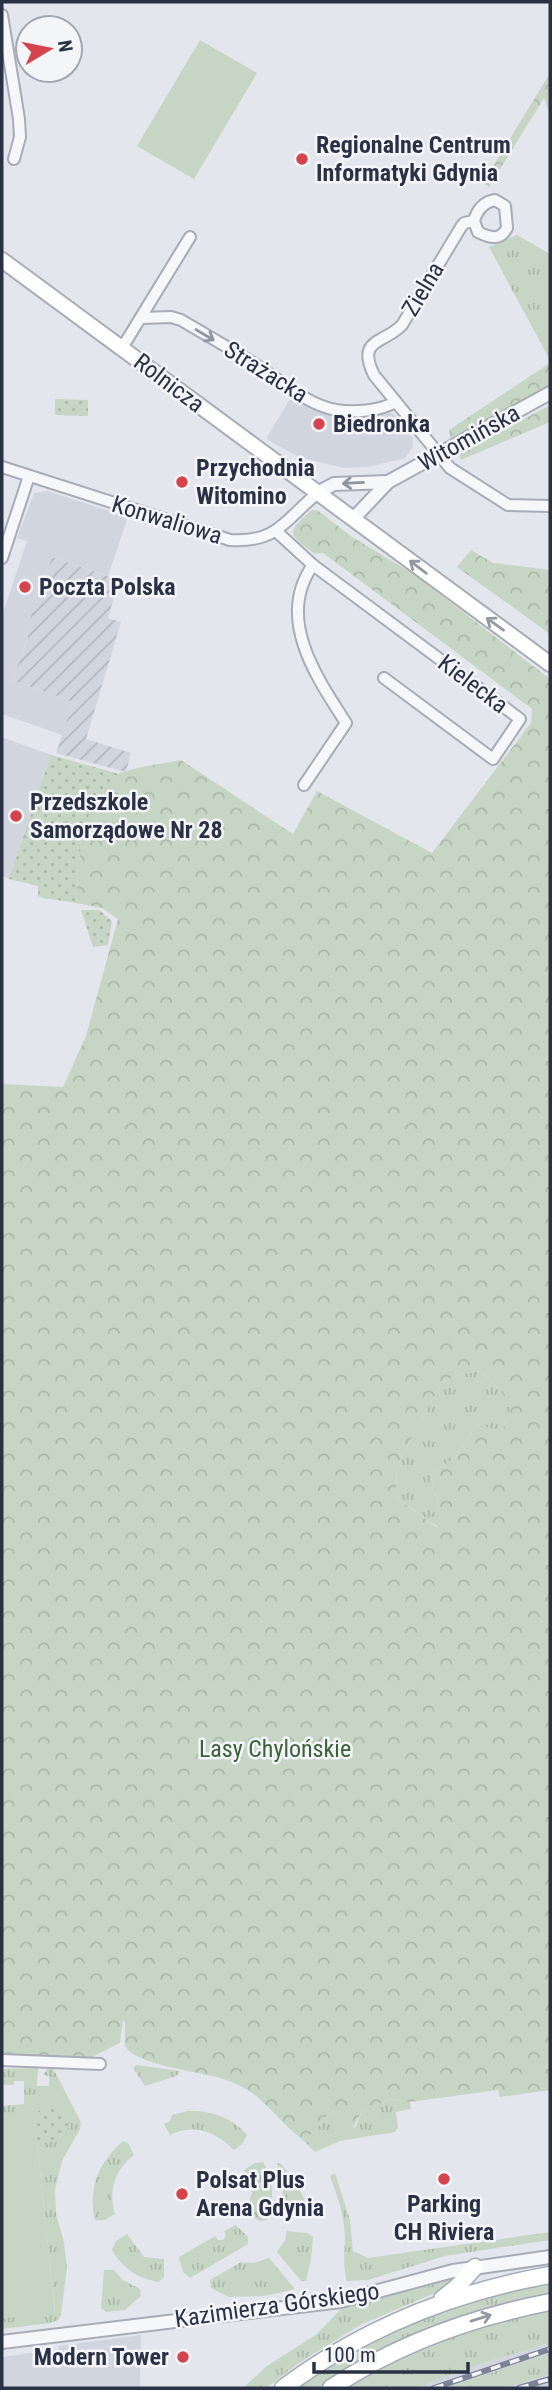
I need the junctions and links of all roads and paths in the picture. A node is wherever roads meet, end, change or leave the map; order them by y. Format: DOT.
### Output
graph roads {
  1 [pos="2,15"];
  2 [pos="14,159"];
  3 [pos="474,221"];
  4 [pos="190,237"];
  5 [pos="2,260"];
  6 [pos="142,318"];
  7 [pos="122,348"];
  8 [pos="550,393"];
  9 [pos="395,402"];
  10 [pos="439,455"];
  11 [pos="2,467"];
  12 [pos="29,477"];
  13 [pos="388,482"];
  14 [pos="319,492"];
  15 [pos="550,506"];
  16 [pos="354,518"];
  17 [pos="277,532"];
  18 [pos="2,558"];
  19 [pos="313,565"];
  20 [pos="550,664"];
  21 [pos="384,678"];
  22 [pos="304,785"];
  23 [pos="2,2060"];
  24 [pos="100,2064"];
  25 [pos="550,2257"];
  26 [pos="475,2267"];
  27 [pos="550,2275"];
  28 [pos="550,2302"];
  29 [pos="433,2306"];
  30 [pos="2,2342"];
  31 [pos="283,2388"];
  32 [pos="331,2388"];
  1 -- 2 [label="street"];
  3 -- 9 [label="street, Zielna"];
  4 -- 6 [label="street"];
  5 -- 7 [label="main road, Rolnicza"];
  6 -- 7 [label="street"];
  6 -- 9 [label="street, Strażacka, one-way"];
  7 -- 14 [label="main road, Rolnicza"];
  8 -- 10 [label="street, Witomińska"];
  9 -- 10 [label="street, Zielna"];
  10 -- 13 [label="street, Witomińska"];
  10 -- 15 [label="street, Zielna"];
  11 -- 12 [label="street, Konwaliowa"];
  12 -- 17 [label="street, Konwaliowa"];
  12 -- 18 [label="street"];
  13 -- 14 [label="street, Witomińska, one-way"];
  13 -- 16 [label="street, Witomińska"];
  14 -- 16 [label="main road, Rolnicza"];
  14 -- 17 [label="street"];
  20 -- 16 [label="main road, one-way"];
  17 -- 19 [label="street, Kielecka"];
  19 -- 21 [label="street, Kielecka"];
  19 -- 22 [label="street"];
  23 -- 24 [label="street"];
  25 -- 26 [label="street, Kazimierza Górskiego"];
  26 -- 29 [label="main road"];
  26 -- 30 [label="street, Kazimierza Górskiego"];
  27 -- 29 [label="main road"];
  32 -- 28 [label="main road, one-way"];
  29 -- 31 [label="main road"];
}
